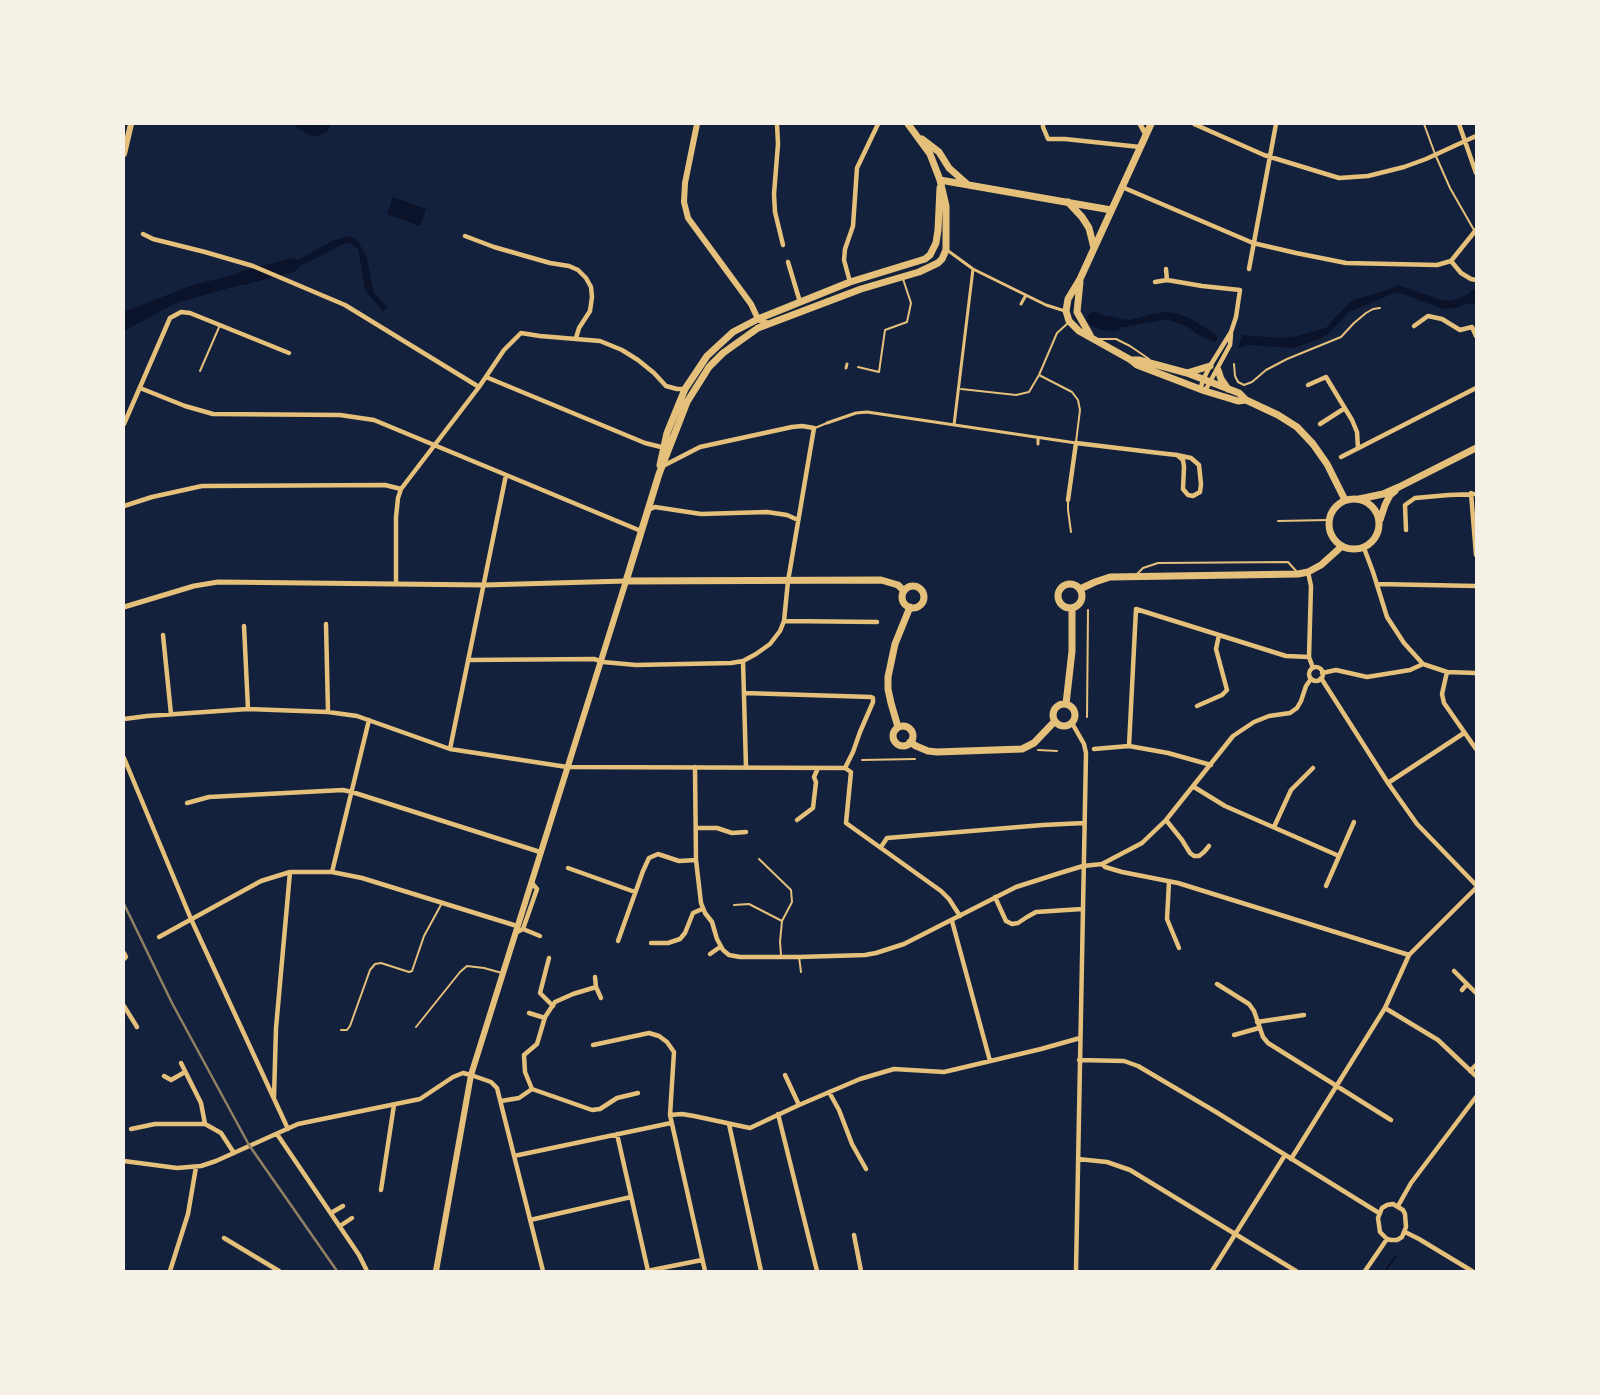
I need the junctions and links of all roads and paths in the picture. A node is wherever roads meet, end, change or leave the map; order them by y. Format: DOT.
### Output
graph roads {
  1 [pos="131,124"];
  2 [pos="697,124"];
  3 [pos="777,124"];
  4 [pos="878,124"];
  5 [pos="908,124"];
  6 [pos="1043,124"];
  7 [pos="1140,124"];
  8 [pos="1151,124"];
  9 [pos="1194,124"];
  10 [pos="1276,124"];
  11 [pos="1424,124"];
  12 [pos="1459,124"];
  13 [pos="1146,135"];
  14 [pos="918,136"];
  15 [pos="1476,136"];
  16 [pos="1464,141"];
  17 [pos="1140,147"];
  18 [pos="124,154"];
  19 [pos="1434,154"];
  20 [pos="1270,156"];
  21 [pos="1476,173"];
  22 [pos="940,180"];
  23 [pos="967,184"];
  24 [pos="1122,187"];
  25 [pos="1068,202"];
  26 [pos="1111,210"];
  27 [pos="1476,231"];
  28 [pos="143,234"];
  29 [pos="465,236"];
  30 [pos="1253,243"];
  31 [pos="783,245"];
  32 [pos="1094,249"];
  33 [pos="946,250"];
  34 [pos="1451,261"];
  35 [pos="788,262"];
  36 [pos="974,269"];
  37 [pos="1166,269"];
  38 [pos="1249,269"];
  39 [pos="902,277"];
  40 [pos="1080,279"];
  41 [pos="1167,280"];
  42 [pos="1476,280"];
  43 [pos="850,282"];
  44 [pos="1155,282"];
  45 [pos="861,289"];
  46 [pos="1026,295"];
  47 [pos="800,302"];
  48 [pos="1021,304"];
  49 [pos="1380,308"];
  50 [pos="1066,311"];
  51 [pos="758,318"];
  52 [pos="1070,321"];
  53 [pos="768,324"];
  54 [pos="220,325"];
  55 [pos="1414,326"];
  56 [pos="1231,332"];
  57 [pos="1476,336"];
  58 [pos="576,338"];
  59 [pos="1092,338"];
  60 [pos="289,353"];
  61 [pos="1131,360"];
  62 [pos="1234,364"];
  63 [pos="1157,365"];
  64 [pos="1210,366"];
  65 [pos="858,367"];
  66 [pos="1218,370"];
  67 [pos="200,371"];
  68 [pos="1187,373"];
  69 [pos="1039,375"];
  70 [pos="486,377"];
  71 [pos="1206,382"];
  72 [pos="1308,385"];
  73 [pos="479,387"];
  74 [pos="140,388"];
  75 [pos="1476,388"];
  76 [pos="684,389"];
  77 [pos="960,389"];
  78 [pos="1229,390"];
  79 [pos="1203,391"];
  80 [pos="1246,400"];
  81 [pos="1344,408"];
  82 [pos="843,410"];
  83 [pos="844,416"];
  84 [pos="827,423"];
  85 [pos="124,424"];
  86 [pos="1320,424"];
  87 [pos="954,425"];
  88 [pos="814,428"];
  89 [pos="1038,438"];
  90 [pos="1076,443"];
  91 [pos="1038,444"];
  92 [pos="435,445"];
  93 [pos="667,447"];
  94 [pos="1358,448"];
  95 [pos="1476,448"];
  96 [pos="1177,455"];
  97 [pos="1341,457"];
  98 [pos="663,466"];
  99 [pos="659,474"];
  100 [pos="506,475"];
  101 [pos="1399,487"];
  102 [pos="400,489"];
  103 [pos="1474,494"];
  104 [pos="1359,499"];
  105 [pos="1068,500"];
  106 [pos="1345,500"];
  107 [pos="124,506"];
  108 [pos="648,510"];
  109 [pos="798,520"];
  110 [pos="1328,520"];
  111 [pos="1278,521"];
  112 [pos="1379,523"];
  113 [pos="1406,530"];
  114 [pos="641,531"];
  115 [pos="1071,532"];
  116 [pos="1341,546"];
  117 [pos="1364,548"];
  118 [pos="1476,556"];
  119 [pos="1308,572"];
  120 [pos="1298,574"];
  121 [pos="1135,576"];
  122 [pos="626,581"];
  123 [pos="788,581"];
  124 [pos="396,584"];
  125 [pos="1377,584"];
  126 [pos="484,585"];
  127 [pos="1476,586"];
  128 [pos="1080,590"];
  129 [pos="904,591"];
  130 [pos="124,607"];
  131 [pos="910,607"];
  132 [pos="1072,608"];
  133 [pos="1088,610"];
  134 [pos="784,621"];
  135 [pos="877,622"];
  136 [pos="326,624"];
  137 [pos="244,626"];
  138 [pos="163,635"];
  139 [pos="1219,635"];
  140 [pos="1309,658"];
  141 [pos="468,660"];
  142 [pos="600,661"];
  143 [pos="743,661"];
  144 [pos="1423,664"];
  145 [pos="1313,668"];
  146 [pos="1447,672"];
  147 [pos="1322,673"];
  148 [pos="1476,673"];
  149 [pos="1321,678"];
  150 [pos="1311,679"];
  151 [pos="744,692"];
  152 [pos="1066,704"];
  153 [pos="1197,706"];
  154 [pos="248,709"];
  155 [pos="328,712"];
  156 [pos="171,714"];
  157 [pos="1087,718"];
  158 [pos="124,719"];
  159 [pos="370,720"];
  160 [pos="1055,721"];
  161 [pos="1072,723"];
  162 [pos="898,727"];
  163 [pos="1464,733"];
  164 [pos="910,742"];
  165 [pos="1129,746"];
  166 [pos="450,749"];
  167 [pos="1094,749"];
  168 [pos="1476,749"];
  169 [pos="1038,750"];
  170 [pos="1057,751"];
  171 [pos="124,758"];
  172 [pos="916,758"];
  173 [pos="862,760"];
  174 [pos="1211,765"];
  175 [pos="567,767"];
  176 [pos="695,767"];
  177 [pos="746,767"];
  178 [pos="818,768"];
  179 [pos="845,768"];
  180 [pos="1313,768"];
  181 [pos="1388,783"];
  182 [pos="1194,787"];
  183 [pos="352,792"];
  184 [pos="187,803"];
  185 [pos="797,820"];
  186 [pos="1166,820"];
  187 [pos="1084,822"];
  188 [pos="1354,822"];
  189 [pos="1274,827"];
  190 [pos="696,828"];
  191 [pos="746,832"];
  192 [pos="1209,846"];
  193 [pos="881,847"];
  194 [pos="540,852"];
  195 [pos="1339,856"];
  196 [pos="759,859"];
  197 [pos="696,860"];
  198 [pos="1102,864"];
  199 [pos="1083,866"];
  200 [pos="568,868"];
  201 [pos="290,872"];
  202 [pos="332,872"];
  203 [pos="1168,882"];
  204 [pos="1326,886"];
  205 [pos="1476,887"];
  206 [pos="635,892"];
  207 [pos="995,897"];
  208 [pos="442,902"];
  209 [pos="734,904"];
  210 [pos="702,908"];
  211 [pos="1082,909"];
  212 [pos="960,916"];
  213 [pos="191,919"];
  214 [pos="782,921"];
  215 [pos="952,921"];
  216 [pos="518,929"];
  217 [pos="540,936"];
  218 [pos="159,937"];
  219 [pos="618,941"];
  220 [pos="651,943"];
  221 [pos="720,947"];
  222 [pos="1179,948"];
  223 [pos="710,954"];
  224 [pos="1409,955"];
  225 [pos="549,958"];
  226 [pos="781,958"];
  227 [pos="799,958"];
  228 [pos="801,972"];
  229 [pos="1454,972"];
  230 [pos="502,973"];
  231 [pos="595,977"];
  232 [pos="1217,984"];
  233 [pos="1467,984"];
  234 [pos="596,987"];
  235 [pos="1462,990"];
  236 [pos="1476,993"];
  237 [pos="601,998"];
  238 [pos="124,1006"];
  239 [pos="553,1006"];
  240 [pos="1384,1008"];
  241 [pos="529,1013"];
  242 [pos="1304,1014"];
  243 [pos="545,1018"];
  244 [pos="1258,1022"];
  245 [pos="137,1027"];
  246 [pos="416,1027"];
  247 [pos="1259,1028"];
  248 [pos="341,1030"];
  249 [pos="1234,1035"];
  250 [pos="1080,1038"];
  251 [pos="593,1045"];
  252 [pos="1080,1060"];
  253 [pos="990,1061"];
  254 [pos="181,1063"];
  255 [pos="1476,1065"];
  256 [pos="1470,1071"];
  257 [pos="185,1072"];
  258 [pos="470,1075"];
  259 [pos="785,1075"];
  260 [pos="164,1076"];
  261 [pos="1476,1076"];
  262 [pos="1336,1086"];
  263 [pos="532,1089"];
  264 [pos="829,1092"];
  265 [pos="638,1093"];
  266 [pos="1476,1097"];
  267 [pos="274,1099"];
  268 [pos="501,1101"];
  269 [pos="394,1105"];
  270 [pos="799,1105"];
  271 [pos="778,1114"];
  272 [pos="670,1115"];
  273 [pos="1391,1120"];
  274 [pos="671,1123"];
  275 [pos="204,1124"];
  276 [pos="729,1124"];
  277 [pos="130,1129"];
  278 [pos="288,1129"];
  279 [pos="277,1134"];
  280 [pos="617,1134"];
  281 [pos="234,1152"];
  282 [pos="1285,1155"];
  283 [pos="514,1156"];
  284 [pos="1078,1159"];
  285 [pos="1291,1159"];
  286 [pos="124,1161"];
  287 [pos="196,1167"];
  288 [pos="866,1169"];
  289 [pos="380,1193"];
  290 [pos="632,1198"];
  291 [pos="343,1206"];
  292 [pos="1398,1206"];
  293 [pos="1379,1212"];
  294 [pos="331,1213"];
  295 [pos="352,1218"];
  296 [pos="530,1220"];
  297 [pos="340,1226"];
  298 [pos="1405,1232"];
  299 [pos="1236,1234"];
  300 [pos="854,1235"];
  301 [pos="224,1238"];
  302 [pos="1387,1239"];
  303 [pos="702,1260"];
  304 [pos="170,1271"];
  305 [pos="279,1271"];
  306 [pos="367,1271"];
  307 [pos="436,1271"];
  308 [pos="544,1271"];
  309 [pos="648,1271"];
  310 [pos="704,1271"];
  311 [pos="761,1271"];
  312 [pos="817,1271"];
  313 [pos="861,1271"];
  314 [pos="1076,1271"];
  315 [pos="1212,1271"];
  316 [pos="1296,1271"];
  317 [pos="1364,1271"];
  318 [pos="1472,1271"];
  1 -- 18 [label="main road"];
  2 -- 51 [label="main road"];
  3 -- 31 [label="street"];
  4 -- 43 [label="street"];
  5 -- 14 [label="main road"];
  6 -- 17 [label="street"];
  7 -- 13 [label="street"];
  8 -- 13 [label="main road"];
  9 -- 20 [label="street"];
  10 -- 20 [label="street"];
  11 -- 19 [label="lane"];
  12 -- 16 [label="street"];
  13 -- 17 [label="main road"];
  14 -- 22 [label="main road"];
  14 -- 23 [label="main road"];
  15 -- 16 [label="street"];
  16 -- 19 [label="street"];
  16 -- 21 [label="street"];
  17 -- 24 [label="main road"];
  19 -- 20 [label="street"];
  19 -- 27 [label="lane"];
  20 -- 30 [label="street"];
  22 -- 23 [label="main road"];
  22 -- 33 [label="main road"];
  22 -- 43 [label="main road"];
  23 -- 25 [label="main road"];
  24 -- 26 [label="main road"];
  24 -- 30 [label="street"];
  25 -- 26 [label="main road"];
  25 -- 32 [label="main road"];
  26 -- 32 [label="main road"];
  27 -- 34 [label="street"];
  28 -- 73 [label="street"];
  29 -- 58 [label="street"];
  30 -- 34 [label="street"];
  30 -- 38 [label="street"];
  32 -- 40 [label="main road"];
  33 -- 36 [label="street"];
  33 -- 39 [label="main road"];
  34 -- 42 [label="street"];
  35 -- 47 [label="street"];
  36 -- 46 [label="street"];
  36 -- 77 [label="street"];
  37 -- 41 [label="street"];
  39 -- 45 [label="main road"];
  39 -- 65 [label="lane"];
  40 -- 50 [label="main road"];
  40 -- 59 [label="main road"];
  41 -- 44 [label="street"];
  41 -- 56 [label="street"];
  43 -- 45 [label="main road"];
  43 -- 47 [label="main road"];
  45 -- 53 [label="main road"];
  46 -- 48 [label="street"];
  46 -- 50 [label="street"];
  47 -- 51 [label="main road"];
  49 -- 62 [label="lane"];
  50 -- 52 [label="main road"];
  51 -- 53 [label="main road"];
  51 -- 76 [label="main road"];
  52 -- 59 [label="main road"];
  52 -- 69 [label="lane"];
  53 -- 93 [label="main road"];
  54 -- 60 [label="street"];
  54 -- 67 [label="lane"];
  54 -- 74 [label="street"];
  55 -- 57 [label="street"];
  56 -- 64 [label="street"];
  56 -- 66 [label="street"];
  58 -- 70 [label="street"];
  58 -- 76 [label="street"];
  59 -- 61 [label="main road"];
  59 -- 63 [label="lane"];
  61 -- 63 [label="main road"];
  61 -- 79 [label="main road"];
  63 -- 68 [label="main road"];
  64 -- 68 [label="main road"];
  64 -- 71 [label="street"];
  66 -- 71 [label="street"];
  66 -- 78 [label="main road"];
  68 -- 71 [label="main road"];
  69 -- 77 [label="lane"];
  69 -- 90 [label="lane"];
  70 -- 73 [label="street"];
  70 -- 93 [label="street"];
  71 -- 78 [label="main road"];
  71 -- 79 [label="street"];
  72 -- 81 [label="street"];
  73 -- 92 [label="street"];
  74 -- 85 [label="street"];
  74 -- 92 [label="street"];
  75 -- 94 [label="street"];
  76 -- 93 [label="main road"];
  77 -- 87 [label="street"];
  78 -- 80 [label="main road"];
  79 -- 80 [label="main road"];
  80 -- 106 [label="main road"];
  81 -- 86 [label="street"];
  81 -- 94 [label="street"];
  82 -- 83 [label="street"];
  83 -- 84 [label="street"];
  83 -- 87 [label="street"];
  84 -- 88 [label="lane"];
  87 -- 89 [label="street"];
  88 -- 98 [label="street"];
  88 -- 109 [label="street"];
  89 -- 90 [label="street"];
  89 -- 91 [label="street"];
  90 -- 96 [label="street"];
  90 -- 105 [label="street"];
  92 -- 100 [label="street"];
  92 -- 102 [label="street"];
  93 -- 98 [label="main road"];
  93 -- 99 [label="main road"];
  94 -- 97 [label="street"];
  95 -- 101 [label="main road"];
  96 -- 96 [label="street"];
  98 -- 99 [label="main road"];
  99 -- 108 [label="main road"];
  100 -- 114 [label="street"];
  100 -- 126 [label="street"];
  101 -- 104 [label="main road"];
  101 -- 112 [label="main road"];
  102 -- 107 [label="street"];
  102 -- 124 [label="street"];
  103 -- 113 [label="street"];
  103 -- 118 [label="street"];
  104 -- 106 [label="main road"];
  104 -- 112 [label="main road"];
  105 -- 115 [label="lane"];
  106 -- 110 [label="main road"];
  108 -- 109 [label="street"];
  108 -- 114 [label="main road"];
  109 -- 123 [label="street"];
  110 -- 111 [label="lane"];
  110 -- 116 [label="main road"];
  112 -- 117 [label="main road"];
  114 -- 122 [label="main road"];
  116 -- 117 [label="main road"];
  116 -- 119 [label="main road"];
  117 -- 125 [label="street"];
  119 -- 120 [label="main road"];
  119 -- 140 [label="street"];
  120 -- 121 [label="main road"];
  120 -- 121 [label="lane"];
  121 -- 128 [label="main road"];
  122 -- 123 [label="main road"];
  122 -- 126 [label="street"];
  122 -- 142 [label="main road"];
  123 -- 129 [label="main road"];
  123 -- 134 [label="street"];
  124 -- 126 [label="street"];
  124 -- 130 [label="street"];
  125 -- 127 [label="street"];
  125 -- 144 [label="street"];
  126 -- 141 [label="street"];
  128 -- 132 [label="main road"];
  128 -- 132 [label="main road"];
  129 -- 131 [label="main road"];
  129 -- 131 [label="main road"];
  131 -- 162 [label="main road"];
  132 -- 152 [label="main road"];
  133 -- 157 [label="lane"];
  134 -- 135 [label="street"];
  134 -- 143 [label="street"];
  136 -- 155 [label="street"];
  137 -- 154 [label="street"];
  138 -- 156 [label="street"];
  139 -- 140 [label="street"];
  139 -- 153 [label="street"];
  139 -- 165 [label="street"];
  140 -- 145 [label="street"];
  141 -- 142 [label="street"];
  141 -- 166 [label="street"];
  142 -- 143 [label="street"];
  142 -- 175 [label="main road"];
  143 -- 151 [label="street"];
  144 -- 146 [label="street"];
  144 -- 147 [label="street"];
  145 -- 147 [label="street"];
  145 -- 150 [label="street"];
  146 -- 148 [label="street"];
  146 -- 163 [label="street"];
  147 -- 149 [label="street"];
  149 -- 150 [label="street"];
  149 -- 181 [label="street"];
  150 -- 174 [label="street"];
  151 -- 177 [label="street"];
  151 -- 179 [label="street"];
  152 -- 160 [label="main road"];
  152 -- 161 [label="main road"];
  154 -- 155 [label="street"];
  154 -- 156 [label="street"];
  155 -- 159 [label="street"];
  156 -- 158 [label="street"];
  159 -- 166 [label="street"];
  159 -- 183 [label="street"];
  160 -- 161 [label="main road"];
  160 -- 164 [label="main road"];
  161 -- 187 [label="street"];
  162 -- 164 [label="main road"];
  162 -- 164 [label="main road"];
  163 -- 168 [label="street"];
  163 -- 181 [label="street"];
  165 -- 167 [label="street"];
  165 -- 174 [label="street"];
  166 -- 175 [label="street"];
  169 -- 170 [label="lane"];
  171 -- 213 [label="street"];
  172 -- 173 [label="lane"];
  174 -- 182 [label="street"];
  175 -- 176 [label="street"];
  175 -- 194 [label="main road"];
  176 -- 177 [label="street"];
  176 -- 190 [label="street"];
  177 -- 178 [label="street"];
  178 -- 179 [label="street"];
  178 -- 185 [label="street"];
  179 -- 193 [label="street"];
  180 -- 189 [label="street"];
  181 -- 205 [label="street"];
  182 -- 186 [label="street"];
  182 -- 189 [label="street"];
  183 -- 184 [label="street"];
  183 -- 194 [label="street"];
  183 -- 202 [label="street"];
  186 -- 192 [label="street"];
  186 -- 198 [label="street"];
  187 -- 193 [label="street"];
  187 -- 199 [label="street"];
  188 -- 195 [label="street"];
  189 -- 195 [label="street"];
  190 -- 191 [label="street"];
  190 -- 197 [label="street"];
  193 -- 212 [label="street"];
  194 -- 216 [label="main road"];
  195 -- 204 [label="street"];
  196 -- 214 [label="lane"];
  197 -- 206 [label="street"];
  197 -- 210 [label="street"];
  198 -- 199 [label="street"];
  198 -- 203 [label="street"];
  199 -- 207 [label="street"];
  199 -- 211 [label="street"];
  200 -- 206 [label="street"];
  201 -- 202 [label="street"];
  201 -- 213 [label="street"];
  201 -- 267 [label="street"];
  202 -- 208 [label="street"];
  203 -- 222 [label="street"];
  203 -- 224 [label="street"];
  205 -- 224 [label="street"];
  206 -- 219 [label="street"];
  207 -- 211 [label="street"];
  207 -- 212 [label="street"];
  208 -- 216 [label="street"];
  208 -- 248 [label="lane"];
  209 -- 214 [label="lane"];
  210 -- 220 [label="street"];
  210 -- 221 [label="street"];
  211 -- 250 [label="street"];
  212 -- 215 [label="street"];
  213 -- 218 [label="street"];
  213 -- 267 [label="street"];
  214 -- 226 [label="lane"];
  215 -- 227 [label="street"];
  215 -- 253 [label="street"];
  216 -- 217 [label="street"];
  216 -- 230 [label="main road"];
  221 -- 223 [label="street"];
  221 -- 226 [label="street"];
  224 -- 240 [label="street"];
  225 -- 239 [label="street"];
  226 -- 227 [label="street"];
  227 -- 228 [label="lane"];
  229 -- 233 [label="street"];
  230 -- 246 [label="lane"];
  230 -- 258 [label="main road"];
  231 -- 234 [label="street"];
  232 -- 244 [label="street"];
  233 -- 235 [label="street"];
  233 -- 236 [label="street"];
  234 -- 237 [label="street"];
  234 -- 239 [label="street"];
  238 -- 245 [label="street"];
  239 -- 243 [label="street"];
  240 -- 256 [label="street"];
  240 -- 262 [label="street"];
  241 -- 243 [label="street"];
  242 -- 244 [label="street"];
  243 -- 263 [label="street"];
  244 -- 247 [label="street"];
  247 -- 249 [label="street"];
  247 -- 262 [label="street"];
  250 -- 252 [label="street"];
  250 -- 253 [label="street"];
  251 -- 272 [label="street"];
  252 -- 282 [label="street"];
  252 -- 284 [label="street"];
  253 -- 264 [label="street"];
  254 -- 257 [label="street"];
  255 -- 256 [label="street"];
  256 -- 261 [label="street"];
  257 -- 260 [label="street"];
  257 -- 275 [label="street"];
  258 -- 268 [label="street"];
  258 -- 269 [label="street"];
  258 -- 307 [label="main road"];
  259 -- 270 [label="street"];
  262 -- 273 [label="street"];
  262 -- 285 [label="street"];
  263 -- 265 [label="street"];
  263 -- 268 [label="street"];
  264 -- 270 [label="street"];
  264 -- 288 [label="street"];
  266 -- 292 [label="street"];
  267 -- 278 [label="street"];
  268 -- 283 [label="street"];
  269 -- 278 [label="street"];
  269 -- 289 [label="street"];
  270 -- 271 [label="street"];
  271 -- 276 [label="street"];
  271 -- 312 [label="street"];
  272 -- 274 [label="street"];
  272 -- 276 [label="street"];
  274 -- 280 [label="street"];
  274 -- 303 [label="street"];
  275 -- 277 [label="street"];
  275 -- 281 [label="street"];
  276 -- 311 [label="street"];
  278 -- 279 [label="street"];
  279 -- 281 [label="street"];
  279 -- 294 [label="street"];
  280 -- 283 [label="street"];
  280 -- 290 [label="street"];
  281 -- 287 [label="street"];
  282 -- 285 [label="street"];
  282 -- 299 [label="street"];
  283 -- 296 [label="street"];
  284 -- 299 [label="street"];
  284 -- 314 [label="street"];
  285 -- 293 [label="street"];
  286 -- 287 [label="street"];
  287 -- 304 [label="street"];
  290 -- 296 [label="street"];
  290 -- 309 [label="street"];
  291 -- 294 [label="street"];
  292 -- 293 [label="street"];
  292 -- 298 [label="street"];
  293 -- 302 [label="street"];
  294 -- 297 [label="street"];
  295 -- 297 [label="street"];
  296 -- 308 [label="street"];
  297 -- 306 [label="street"];
  298 -- 302 [label="street"];
  298 -- 318 [label="street"];
  299 -- 315 [label="street"];
  299 -- 316 [label="street"];
  300 -- 313 [label="street"];
  301 -- 305 [label="street"];
  302 -- 317 [label="street"];
  303 -- 309 [label="street"];
  303 -- 310 [label="street"];
}
